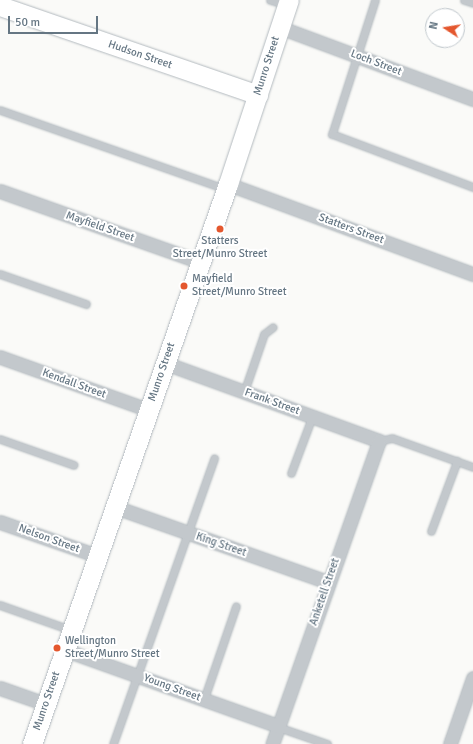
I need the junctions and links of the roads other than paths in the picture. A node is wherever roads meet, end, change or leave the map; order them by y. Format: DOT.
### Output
graph roads {
  1 [pos="375,0"];
  2 [pos="464,0"];
  3 [pos="282,2"];
  4 [pos="473,3"];
  5 [pos="0,6"];
  6 [pos="279,27"];
  7 [pos="357,56"];
  8 [pos="202,76"];
  9 [pos="258,95"];
  10 [pos="473,99"];
  11 [pos="0,110"];
  12 [pos="227,186"];
  13 [pos="473,187"];
  14 [pos="0,191"];
  15 [pos="200,262"];
  16 [pos="0,274"];
  17 [pos="473,274"];
  18 [pos="86,304"];
  19 [pos="273,327"];
  20 [pos="0,357"];
  21 [pos="165,363"];
  22 [pos="244,392"];
  23 [pos="149,410"];
  24 [pos="312,417"];
  25 [pos="0,439"];
  26 [pos="379,441"];
  27 [pos="214,458"];
  28 [pos="457,461"];
  29 [pos="74,465"];
  30 [pos="473,467"];
  31 [pos="291,473"];
  32 [pos="114,507"];
  33 [pos="0,522"];
  34 [pos="431,531"];
  35 [pos="188,533"];
  36 [pos="98,556"];
  37 [pos="328,582"];
  38 [pos="0,605"];
  39 [pos="236,606"];
  40 [pos="71,631"];
  41 [pos="64,650"];
  42 [pos="138,676"];
  43 [pos="473,678"];
  44 [pos="0,688"];
  45 [pos="204,699"];
  46 [pos="46,704"];
  47 [pos="278,727"];
  48 [pos="32,744"];
  49 [pos="113,744"];
  50 [pos="272,744"];
  51 [pos="327,744"];
  52 [pos="450,744"];
  1 -- 7 [label="lane"];
  2 -- 4 [label="lane"];
  3 -- 6 [label="street, Munro Street"];
  5 -- 8 [label="street, Hudson Street"];
  6 -- 7 [label="street, Loch Street"];
  6 -- 8 [label="street"];
  6 -- 9 [label="street, Munro Street"];
  7 -- 10 [label="street, Loch Street"];
  7 -- 13 [label="lane"];
  8 -- 9 [label="street, Hudson Street"];
  9 -- 12 [label="street, Munro Street"];
  11 -- 12 [label="lane"];
  12 -- 15 [label="street, Munro Street"];
  12 -- 17 [label="street, Statters Street"];
  14 -- 15 [label="street, Mayfield Street"];
  15 -- 21 [label="street, Munro Street"];
  16 -- 18 [label="lane"];
  19 -- 22 [label="lane"];
  20 -- 23 [label="street, Kendall Street"];
  21 -- 22 [label="street, Frank Street"];
  21 -- 23 [label="street, Munro Street"];
  22 -- 24 [label="street, Frank Street"];
  23 -- 32 [label="street, Munro Street"];
  24 -- 26 [label="street, Frank Street"];
  24 -- 31 [label="lane"];
  25 -- 29 [label="lane"];
  26 -- 28 [label="lane"];
  26 -- 37 [label="street, Anketell Street"];
  27 -- 35 [label="lane"];
  28 -- 30 [label="lane"];
  28 -- 34 [label="lane"];
  32 -- 35 [label="street, King Street"];
  32 -- 36 [label="street, Munro Street"];
  33 -- 36 [label="street, Nelson Street"];
  35 -- 37 [label="street, King Street"];
  35 -- 42 [label="lane"];
  36 -- 40 [label="street, Munro Street"];
  37 -- 47 [label="street, Anketell Street"];
  38 -- 40 [label="lane"];
  39 -- 45 [label="lane"];
  40 -- 41 [label="street, Munro Street"];
  41 -- 42 [label="street, Young Street"];
  41 -- 46 [label="street, Munro Street"];
  42 -- 45 [label="street, Young Street"];
  42 -- 49 [label="lane"];
  43 -- 52 [label="street"];
  44 -- 46 [label="street"];
  45 -- 47 [label="street, Young Street"];
  46 -- 48 [label="street, Munro Street"];
  47 -- 50 [label="street, Anketell Street"];
  47 -- 51 [label="lane"];
}
